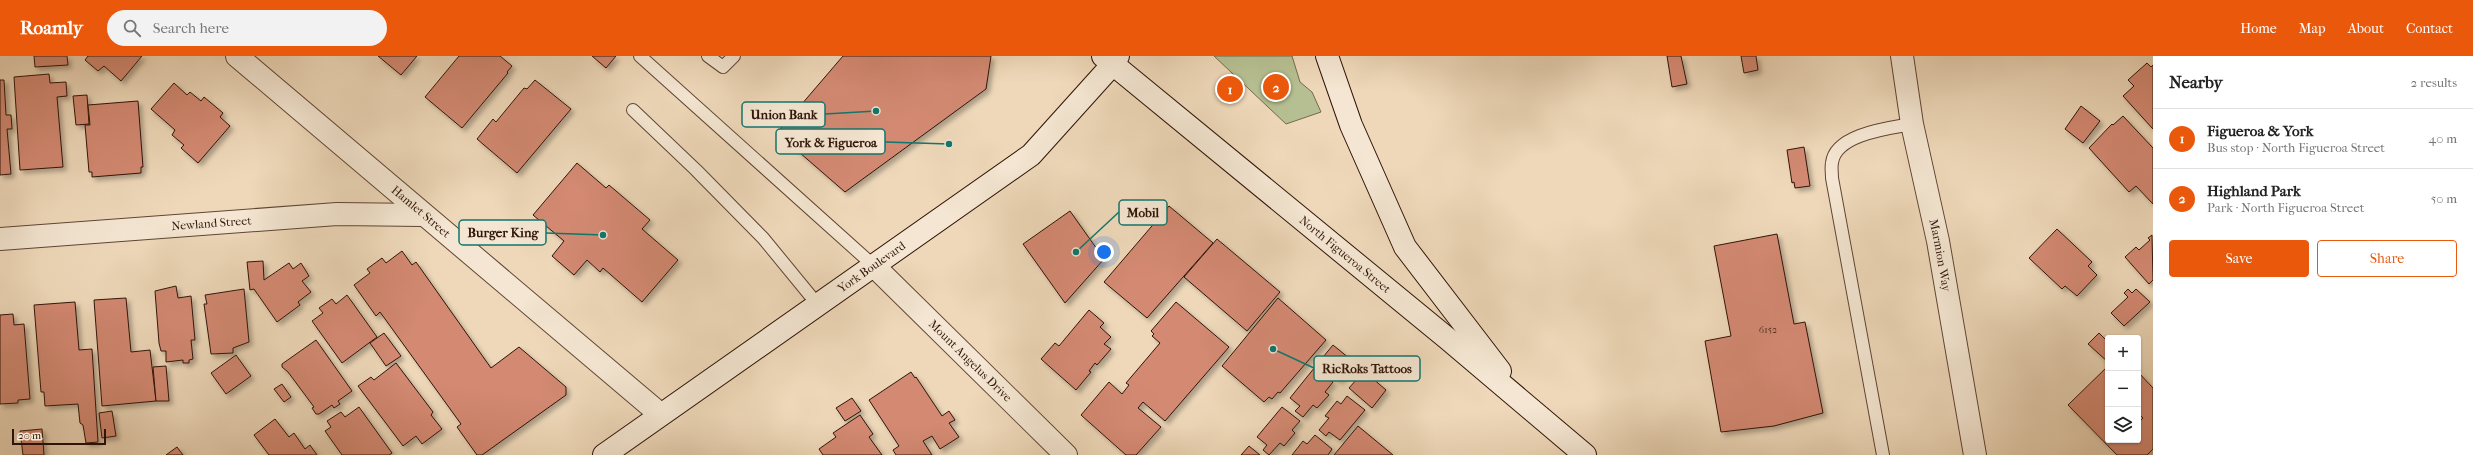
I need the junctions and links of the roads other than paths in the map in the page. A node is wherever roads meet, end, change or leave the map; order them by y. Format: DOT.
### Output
graph roads {
  1 [pos="237,56"];
  2 [pos="640,56"];
  3 [pos="708,56"];
  4 [pos="734,56"];
  5 [pos="1327,56"];
  6 [pos="1902,56"];
  7 [pos="1111,59"];
  8 [pos="633,110"];
  9 [pos="1912,124"];
  10 [pos="423,215"];
  11 [pos="0,239"];
  12 [pos="874,266"];
  13 [pos="818,305"];
  14 [pos="1526,406"];
  15 [pos="660,414"];
  16 [pos="604,455"];
  17 [pos="1066,455"];
  18 [pos="1585,455"];
  19 [pos="1883,455"];
  20 [pos="1975,455"];
  1 -- 10 [label="main road, Hamlet Street"];
  2 -- 12 [label="lane"];
  3 -- 4 [label="lane"];
  5 -- 14 [label="main road"];
  6 -- 9 [label="main road, Marmion Way"];
  7 -- 12 [label="main road, York Boulevard"];
  7 -- 14 [label="main road, North Figueroa Street"];
  8 -- 13 [label="lane"];
  9 -- 19 [label="lane"];
  9 -- 20 [label="main road, Marmion Way"];
  10 -- 11 [label="main road, Newland Street"];
  10 -- 15 [label="main road, Hamlet Street"];
  12 -- 13 [label="main road, York Boulevard"];
  12 -- 17 [label="main road, Mount Angelus Drive"];
  13 -- 15 [label="main road, York Boulevard"];
  14 -- 18 [label="main road, North Figueroa Street"];
  15 -- 16 [label="main road, York Boulevard"];
}
